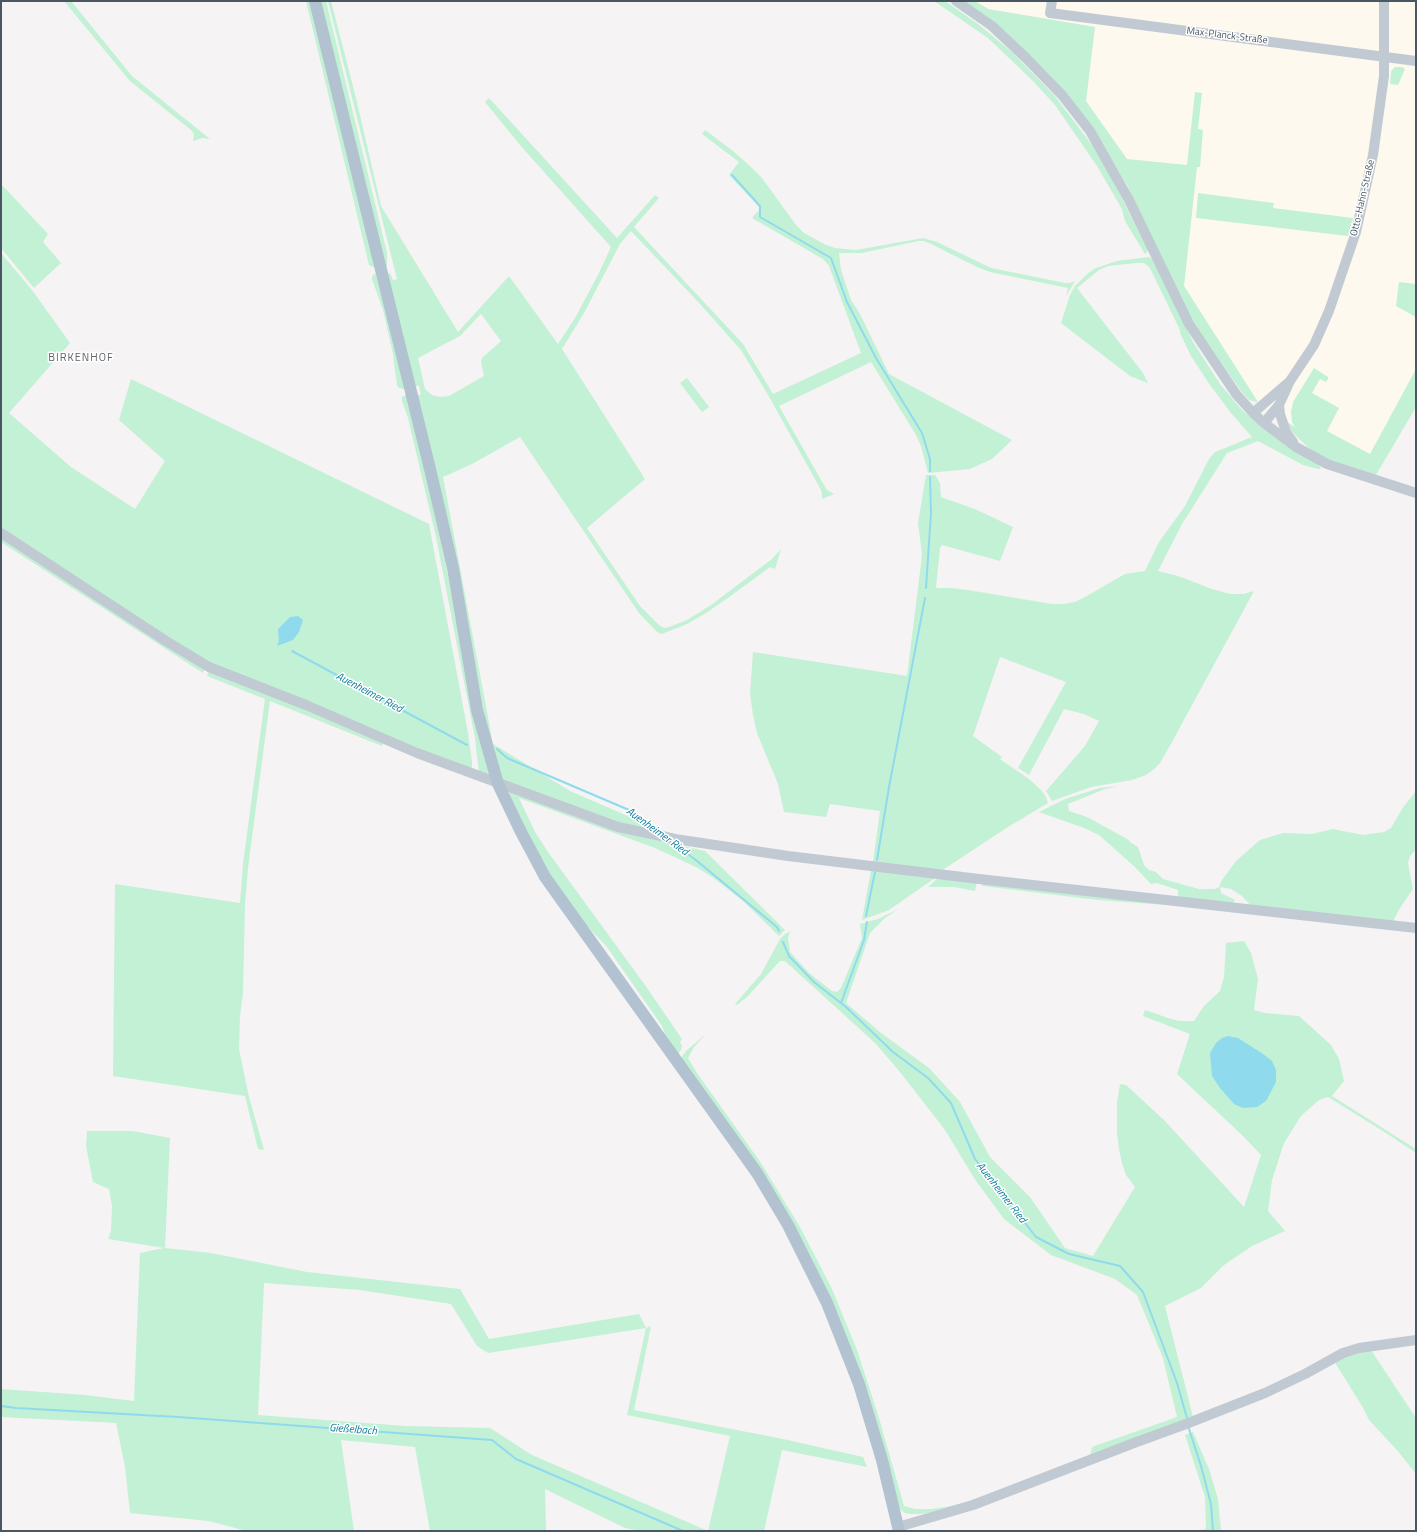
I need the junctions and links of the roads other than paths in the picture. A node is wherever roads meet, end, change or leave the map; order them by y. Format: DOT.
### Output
graph roads {
  1 [pos="315,1"];
  2 [pos="956,1"];
  3 [pos="1052,1"];
  4 [pos="1384,1"];
  5 [pos="1384,56"];
  6 [pos="1416,61"];
  7 [pos="1290,381"];
  8 [pos="1279,405"];
  9 [pos="1253,413"];
  10 [pos="1264,423"];
  11 [pos="1296,447"];
  12 [pos="1416,493"];
  13 [pos="1,533"];
  14 [pos="498,784"];
  15 [pos="1416,928"];
  16 [pos="1416,1340"];
  17 [pos="899,1529"];
  1 -- 14 [label="main road"];
  2 -- 9 [label="street"];
  3 -- 5 [label="street, Max-Planck-Straße"];
  4 -- 5 [label="street, Otto-Hahn-Straße"];
  5 -- 6 [label="street, Max-Planck-Straße"];
  5 -- 7 [label="street, Otto-Hahn-Straße"];
  7 -- 8 [label="street"];
  7 -- 9 [label="street"];
  8 -- 10 [label="street"];
  8 -- 11 [label="street"];
  9 -- 10 [label="street"];
  10 -- 11 [label="street"];
  11 -- 12 [label="street"];
  13 -- 14 [label="street"];
  14 -- 15 [label="street"];
  14 -- 17 [label="main road"];
  16 -- 17 [label="street"];
}
